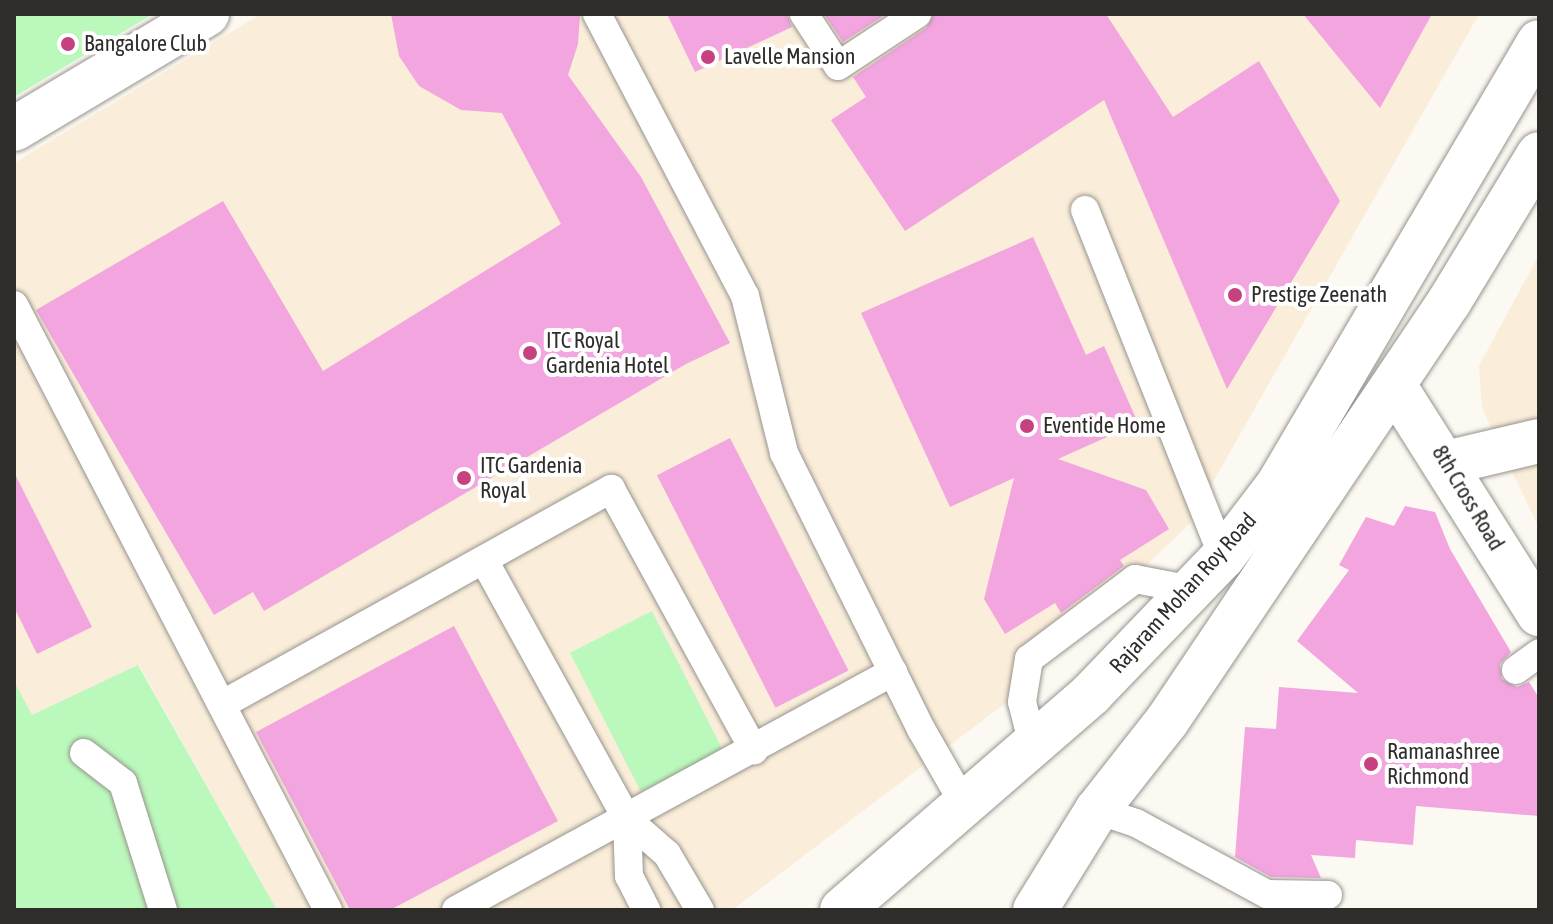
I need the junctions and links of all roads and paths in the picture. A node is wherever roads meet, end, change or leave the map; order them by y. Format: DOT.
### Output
graph roads {
  1 [pos="207,14"];
  2 [pos="597,14"];
  3 [pos="804,14"];
  4 [pos="917,14"];
  5 [pos="1539,42"];
  6 [pos="14,129"];
  7 [pos="1539,154"];
  8 [pos="1085,210"];
  9 [pos="14,305"];
  10 [pos="1394,385"];
  11 [pos="1539,441"];
  12 [pos="1446,463"];
  13 [pos="1223,557"];
  14 [pos="485,562"];
  15 [pos="1192,590"];
  16 [pos="1539,614"];
  17 [pos="1539,653"];
  18 [pos="1516,670"];
  19 [pos="893,672"];
  20 [pos="223,704"];
  21 [pos="1033,745"];
  22 [pos="754,750"];
  23 [pos="84,753"];
  24 [pos="964,804"];
  25 [pos="1097,810"];
  26 [pos="627,819"];
  27 [pos="1328,895"];
  28 [pos="846,908"];
  29 [pos="163,910"];
  30 [pos="328,910"];
  31 [pos="456,910"];
  32 [pos="646,910"];
  33 [pos="700,910"];
  34 [pos="1035,910"];
  1 -- 6 [label="main road"];
  2 -- 19 [label="lane"];
  3 -- 4 [label="lane"];
  5 -- 13 [label="main road, Rajaram Mohan Roy Road"];
  7 -- 10 [label="main road, Rajaram Mohan Roy Road"];
  8 -- 13 [label="lane"];
  9 -- 20 [label="lane"];
  10 -- 12 [label="main road, 8th Cross Road"];
  10 -- 25 [label="main road, Rajaram Mohan Roy Road"];
  11 -- 12 [label="main road"];
  12 -- 16 [label="main road, 8th Cross Road"];
  13 -- 15 [label="main road, Rajaram Mohan Roy Road"];
  14 -- 20 [label="lane"];
  14 -- 22 [label="lane"];
  14 -- 26 [label="lane"];
  15 -- 21 [label="main road, Rajaram Mohan Roy Road"];
  15 -- 21 [label="lane"];
  17 -- 18 [label="lane"];
  19 -- 22 [label="lane"];
  19 -- 24 [label="lane"];
  20 -- 30 [label="lane"];
  21 -- 24 [label="main road, Rajaram Mohan Roy Road"];
  22 -- 26 [label="lane"];
  23 -- 29 [label="lane"];
  24 -- 28 [label="main road, Rajaram Mohan Roy Road"];
  25 -- 27 [label="lane"];
  25 -- 34 [label="main road, Rajaram Mohan Roy Road"];
  26 -- 31 [label="lane"];
  26 -- 32 [label="lane"];
  26 -- 33 [label="lane"];
}
